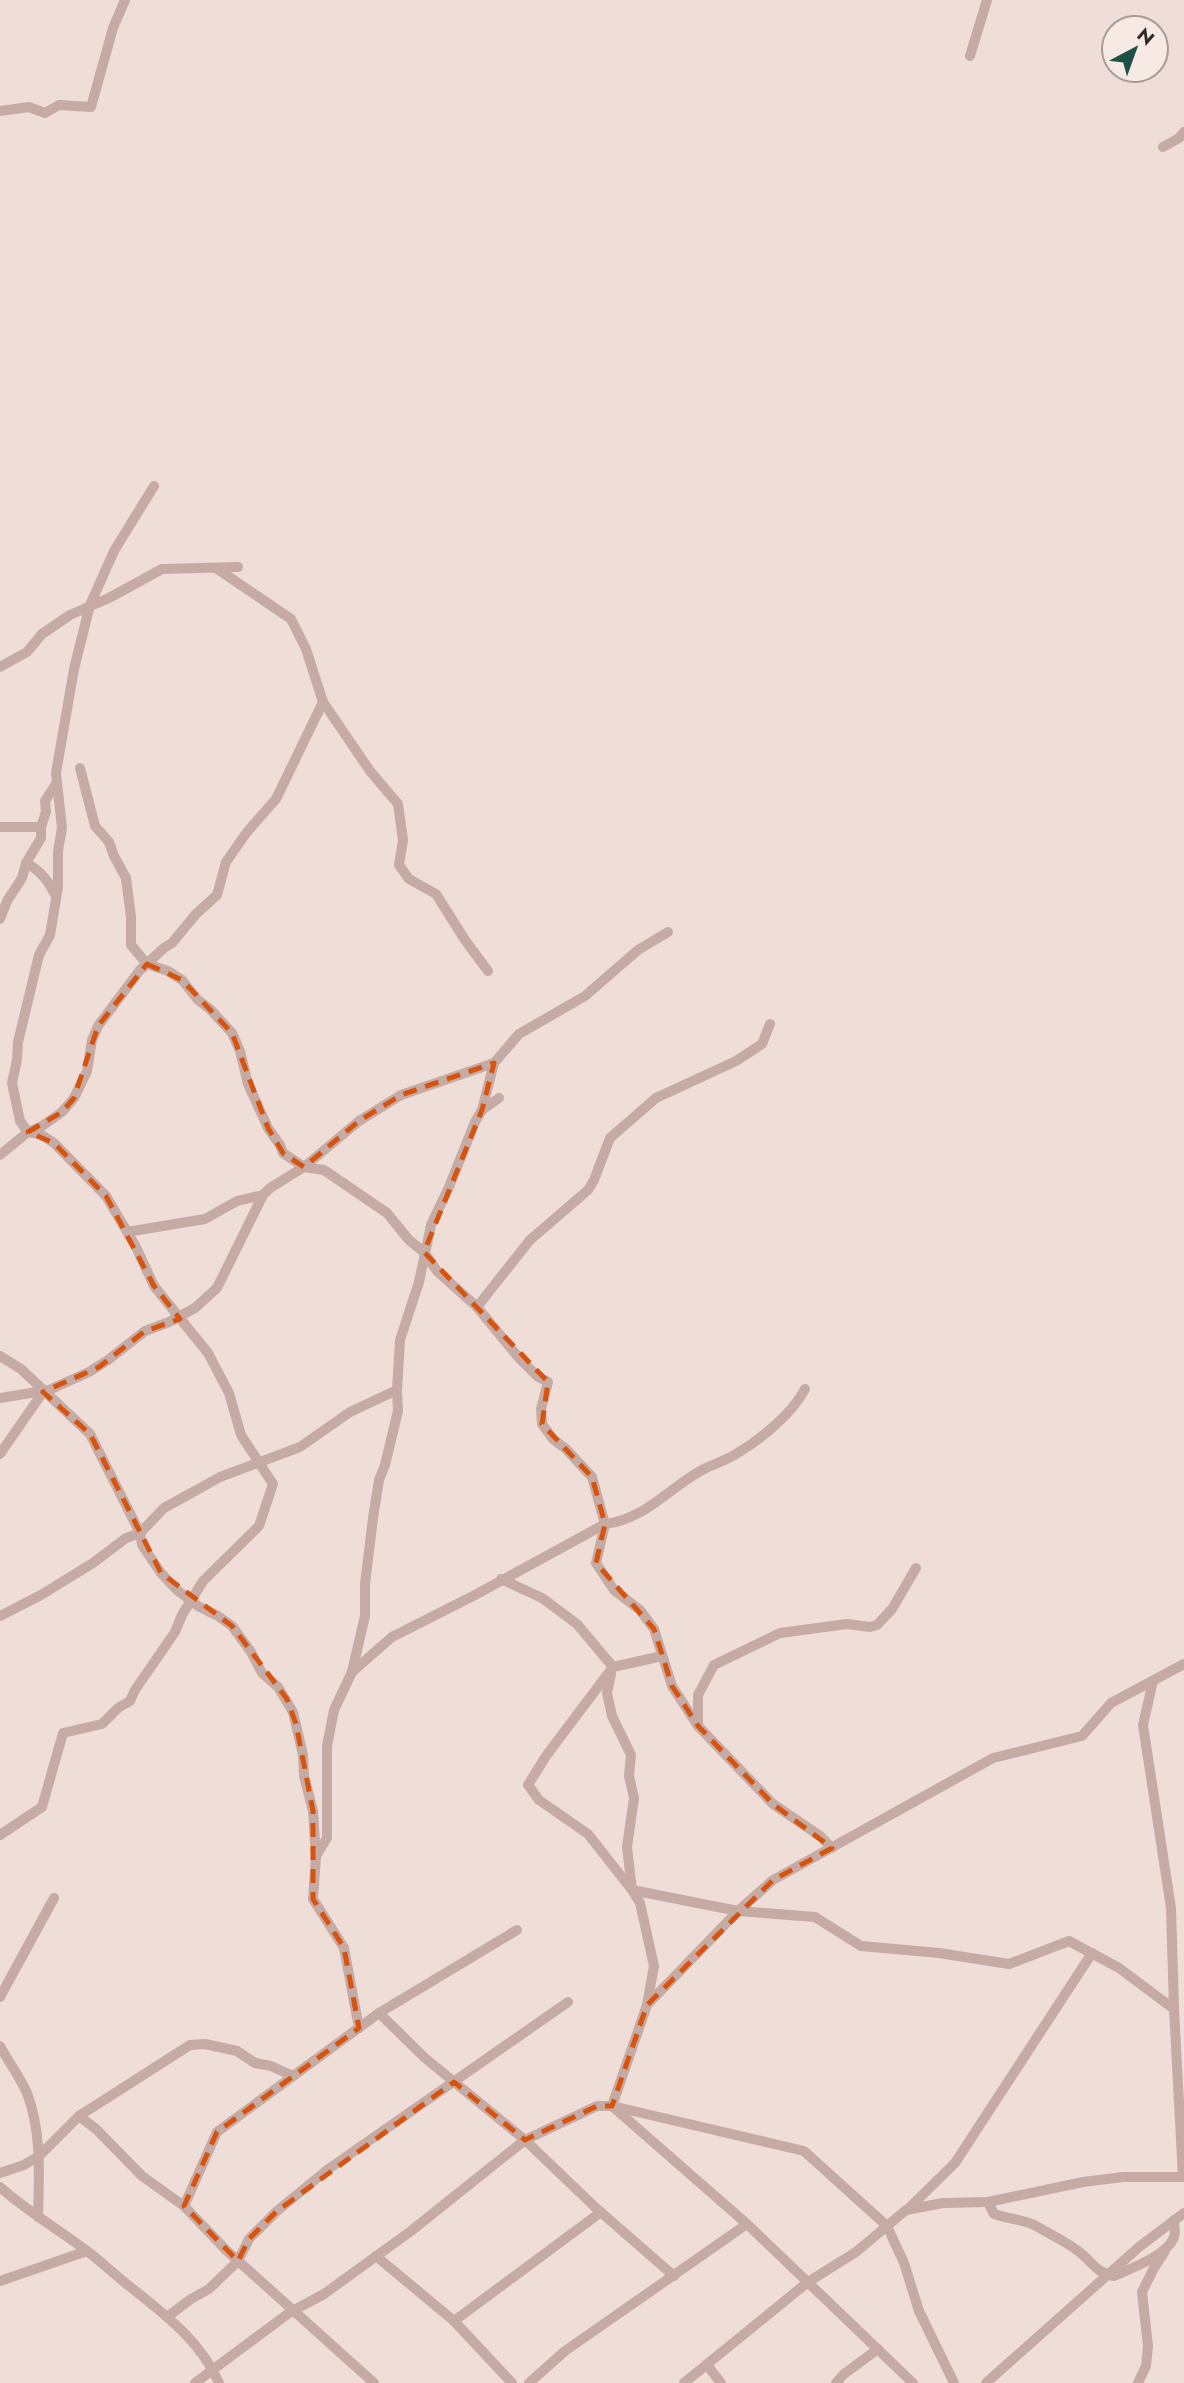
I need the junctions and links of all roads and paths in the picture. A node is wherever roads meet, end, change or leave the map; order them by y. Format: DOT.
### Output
graph roads {
  1 [pos="125,0"];
  2 [pos="988,0"];
  3 [pos="970,56"];
  4 [pos="0,111"];
  5 [pos="1184,132"];
  6 [pos="1163,146"];
  7 [pos="153,485"];
  8 [pos="238,567"];
  9 [pos="216,568"];
  10 [pos="90,606"];
  11 [pos="0,667"];
  12 [pos="323,702"];
  13 [pos="80,768"];
  14 [pos="56,784"];
  15 [pos="0,827"];
  16 [pos="41,827"];
  17 [pos="26,863"];
  18 [pos="56,897"];
  19 [pos="0,919"];
  20 [pos="668,932"];
  21 [pos="147,964"];
  22 [pos="488,971"];
  23 [pos="770,1024"];
  24 [pos="494,1063"];
  25 [pos="499,1098"];
  26 [pos="481,1110"];
  27 [pos="28,1132"];
  28 [pos="0,1154"];
  29 [pos="304,1167"];
  30 [pos="263,1195"];
  31 [pos="127,1232"];
  32 [pos="424,1252"];
  33 [pos="477,1307"];
  34 [pos="178,1317"];
  35 [pos="0,1356"];
  36 [pos="805,1389"];
  37 [pos="397,1390"];
  38 [pos="43,1392"];
  39 [pos="0,1398"];
  40 [pos="0,1454"];
  41 [pos="259,1463"];
  42 [pos="605,1524"];
  43 [pos="140,1533"];
  44 [pos="916,1568"];
  45 [pos="501,1579"];
  46 [pos="192,1601"];
  47 [pos="0,1616"];
  48 [pos="662,1656"];
  49 [pos="1184,1664"];
  50 [pos="613,1667"];
  51 [pos="352,1672"];
  52 [pos="1153,1681"];
  53 [pos="698,1726"];
  54 [pos="0,1835"];
  55 [pos="832,1848"];
  56 [pos="316,1857"];
  57 [pos="632,1890"];
  58 [pos="54,1898"];
  59 [pos="738,1911"];
  60 [pos="517,1930"];
  61 [pos="1092,1953"];
  62 [pos="0,1997"];
  63 [pos="568,2002"];
  64 [pos="647,2006"];
  65 [pos="1174,2009"];
  66 [pos="379,2013"];
  67 [pos="359,2028"];
  68 [pos="0,2046"];
  69 [pos="293,2076"];
  70 [pos="454,2082"];
  71 [pos="612,2106"];
  72 [pos="79,2116"];
  73 [pos="525,2140"];
  74 [pos="39,2156"];
  75 [pos="0,2173"];
  76 [pos="1184,2177"];
  77 [pos="0,2187"];
  78 [pos="988,2202"];
  79 [pos="184,2206"];
  80 [pos="906,2210"];
  81 [pos="601,2212"];
  82 [pos="1184,2213"];
  83 [pos="38,2217"];
  84 [pos="1174,2220"];
  85 [pos="747,2224"];
  86 [pos="887,2226"];
  87 [pos="1170,2245"];
  88 [pos="87,2251"];
  89 [pos="376,2256"];
  90 [pos="238,2261"];
  91 [pos="1108,2275"];
  92 [pos="674,2276"];
  93 [pos="0,2281"];
  94 [pos="808,2282"];
  95 [pos="293,2310"];
  96 [pos="167,2316"];
  97 [pos="454,2321"];
  98 [pos="878,2349"];
  99 [pos="707,2365"];
  100 [pos="213,2370"];
  101 [pos="364,2374"];
  102 [pos="195,2383"];
  103 [pos="219,2383"];
  104 [pos="354,2383"];
  105 [pos="374,2383"];
  106 [pos="512,2383"];
  107 [pos="528,2383"];
  108 [pos="684,2383"];
  109 [pos="722,2383"];
  110 [pos="836,2383"];
  111 [pos="913,2383"];
  112 [pos="954,2383"];
  113 [pos="986,2383"];
  114 [pos="1138,2383"];
  1 -- 4 [label="street"];
  2 -- 3 [label="street"];
  5 -- 6 [label="street"];
  7 -- 10 [label="street"];
  8 -- 9 [label="street"];
  9 -- 10 [label="street"];
  9 -- 12 [label="street"];
  10 -- 11 [label="street"];
  10 -- 14 [label="street"];
  12 -- 21 [label="street"];
  12 -- 22 [label="street"];
  13 -- 21 [label="street"];
  14 -- 16 [label="street"];
  14 -- 18 [label="street"];
  15 -- 16 [label="street"];
  16 -- 17 [label="street"];
  17 -- 18 [label="street"];
  17 -- 19 [label="street"];
  18 -- 27 [label="street"];
  20 -- 24 [label="street"];
  21 -- 27 [label="street"];
  21 -- 29 [label="street"];
  23 -- 33 [label="street"];
  24 -- 26 [label="street"];
  24 -- 29 [label="street"];
  25 -- 26 [label="street"];
  26 -- 32 [label="street"];
  27 -- 28 [label="street"];
  27 -- 31 [label="street"];
  29 -- 30 [label="street"];
  29 -- 32 [label="street"];
  30 -- 31 [label="street"];
  30 -- 34 [label="street"];
  31 -- 34 [label="street"];
  32 -- 33 [label="street"];
  32 -- 37 [label="street"];
  33 -- 42 [label="street"];
  34 -- 38 [label="street"];
  34 -- 41 [label="street"];
  35 -- 38 [label="street"];
  36 -- 42 [label="street"];
  37 -- 41 [label="street"];
  37 -- 51 [label="street"];
  38 -- 39 [label="street"];
  38 -- 40 [label="street"];
  38 -- 43 [label="street"];
  41 -- 43 [label="street"];
  41 -- 46 [label="street"];
  42 -- 45 [label="street"];
  42 -- 48 [label="street"];
  43 -- 46 [label="street"];
  43 -- 47 [label="street"];
  44 -- 53 [label="street"];
  45 -- 50 [label="street"];
  45 -- 51 [label="street"];
  46 -- 54 [label="street"];
  46 -- 56 [label="street"];
  48 -- 50 [label="street"];
  48 -- 53 [label="street"];
  49 -- 52 [label="street"];
  50 -- 57 [label="street"];
  50 -- 57 [label="street"];
  51 -- 56 [label="street"];
  52 -- 55 [label="street"];
  52 -- 65 [label="street"];
  53 -- 55 [label="street"];
  55 -- 59 [label="street"];
  56 -- 67 [label="street"];
  57 -- 59 [label="street"];
  57 -- 64 [label="street"];
  58 -- 62 [label="street"];
  59 -- 61 [label="street"];
  59 -- 64 [label="street"];
  60 -- 66 [label="street"];
  61 -- 65 [label="street"];
  61 -- 80 [label="street"];
  63 -- 70 [label="street"];
  64 -- 71 [label="street"];
  65 -- 76 [label="street"];
  66 -- 67 [label="street"];
  66 -- 70 [label="street"];
  67 -- 69 [label="street"];
  68 -- 74 [label="street"];
  69 -- 72 [label="street"];
  69 -- 79 [label="street"];
  70 -- 73 [label="street"];
  70 -- 90 [label="street"];
  71 -- 73 [label="street"];
  71 -- 85 [label="street"];
  71 -- 86 [label="street"];
  72 -- 74 [label="street"];
  72 -- 79 [label="street"];
  73 -- 81 [label="street"];
  73 -- 89 [label="street"];
  74 -- 75 [label="street"];
  74 -- 83 [label="street"];
  76 -- 78 [label="street"];
  77 -- 83 [label="street"];
  78 -- 80 [label="street"];
  78 -- 91 [label="street"];
  79 -- 90 [label="street"];
  80 -- 86 [label="street"];
  81 -- 92 [label="street"];
  81 -- 97 [label="street"];
  82 -- 84 [label="street"];
  83 -- 88 [label="street"];
  84 -- 87 [label="street"];
  84 -- 91 [label="street"];
  85 -- 92 [label="street"];
  85 -- 94 [label="street"];
  86 -- 94 [label="street"];
  86 -- 112 [label="street"];
  87 -- 91 [label="street"];
  87 -- 114 [label="street"];
  88 -- 93 [label="street"];
  88 -- 96 [label="street"];
  89 -- 95 [label="street"];
  89 -- 97 [label="street"];
  90 -- 95 [label="street"];
  90 -- 96 [label="street"];
  91 -- 113 [label="street"];
  92 -- 107 [label="street"];
  94 -- 98 [label="street"];
  94 -- 99 [label="street"];
  95 -- 100 [label="street"];
  95 -- 101 [label="street"];
  96 -- 100 [label="street"];
  97 -- 106 [label="street"];
  98 -- 110 [label="street"];
  98 -- 111 [label="street"];
  99 -- 108 [label="street"];
  99 -- 109 [label="street"];
  100 -- 102 [label="street"];
  100 -- 103 [label="street"];
  101 -- 104 [label="street"];
  101 -- 105 [label="street"];
}
